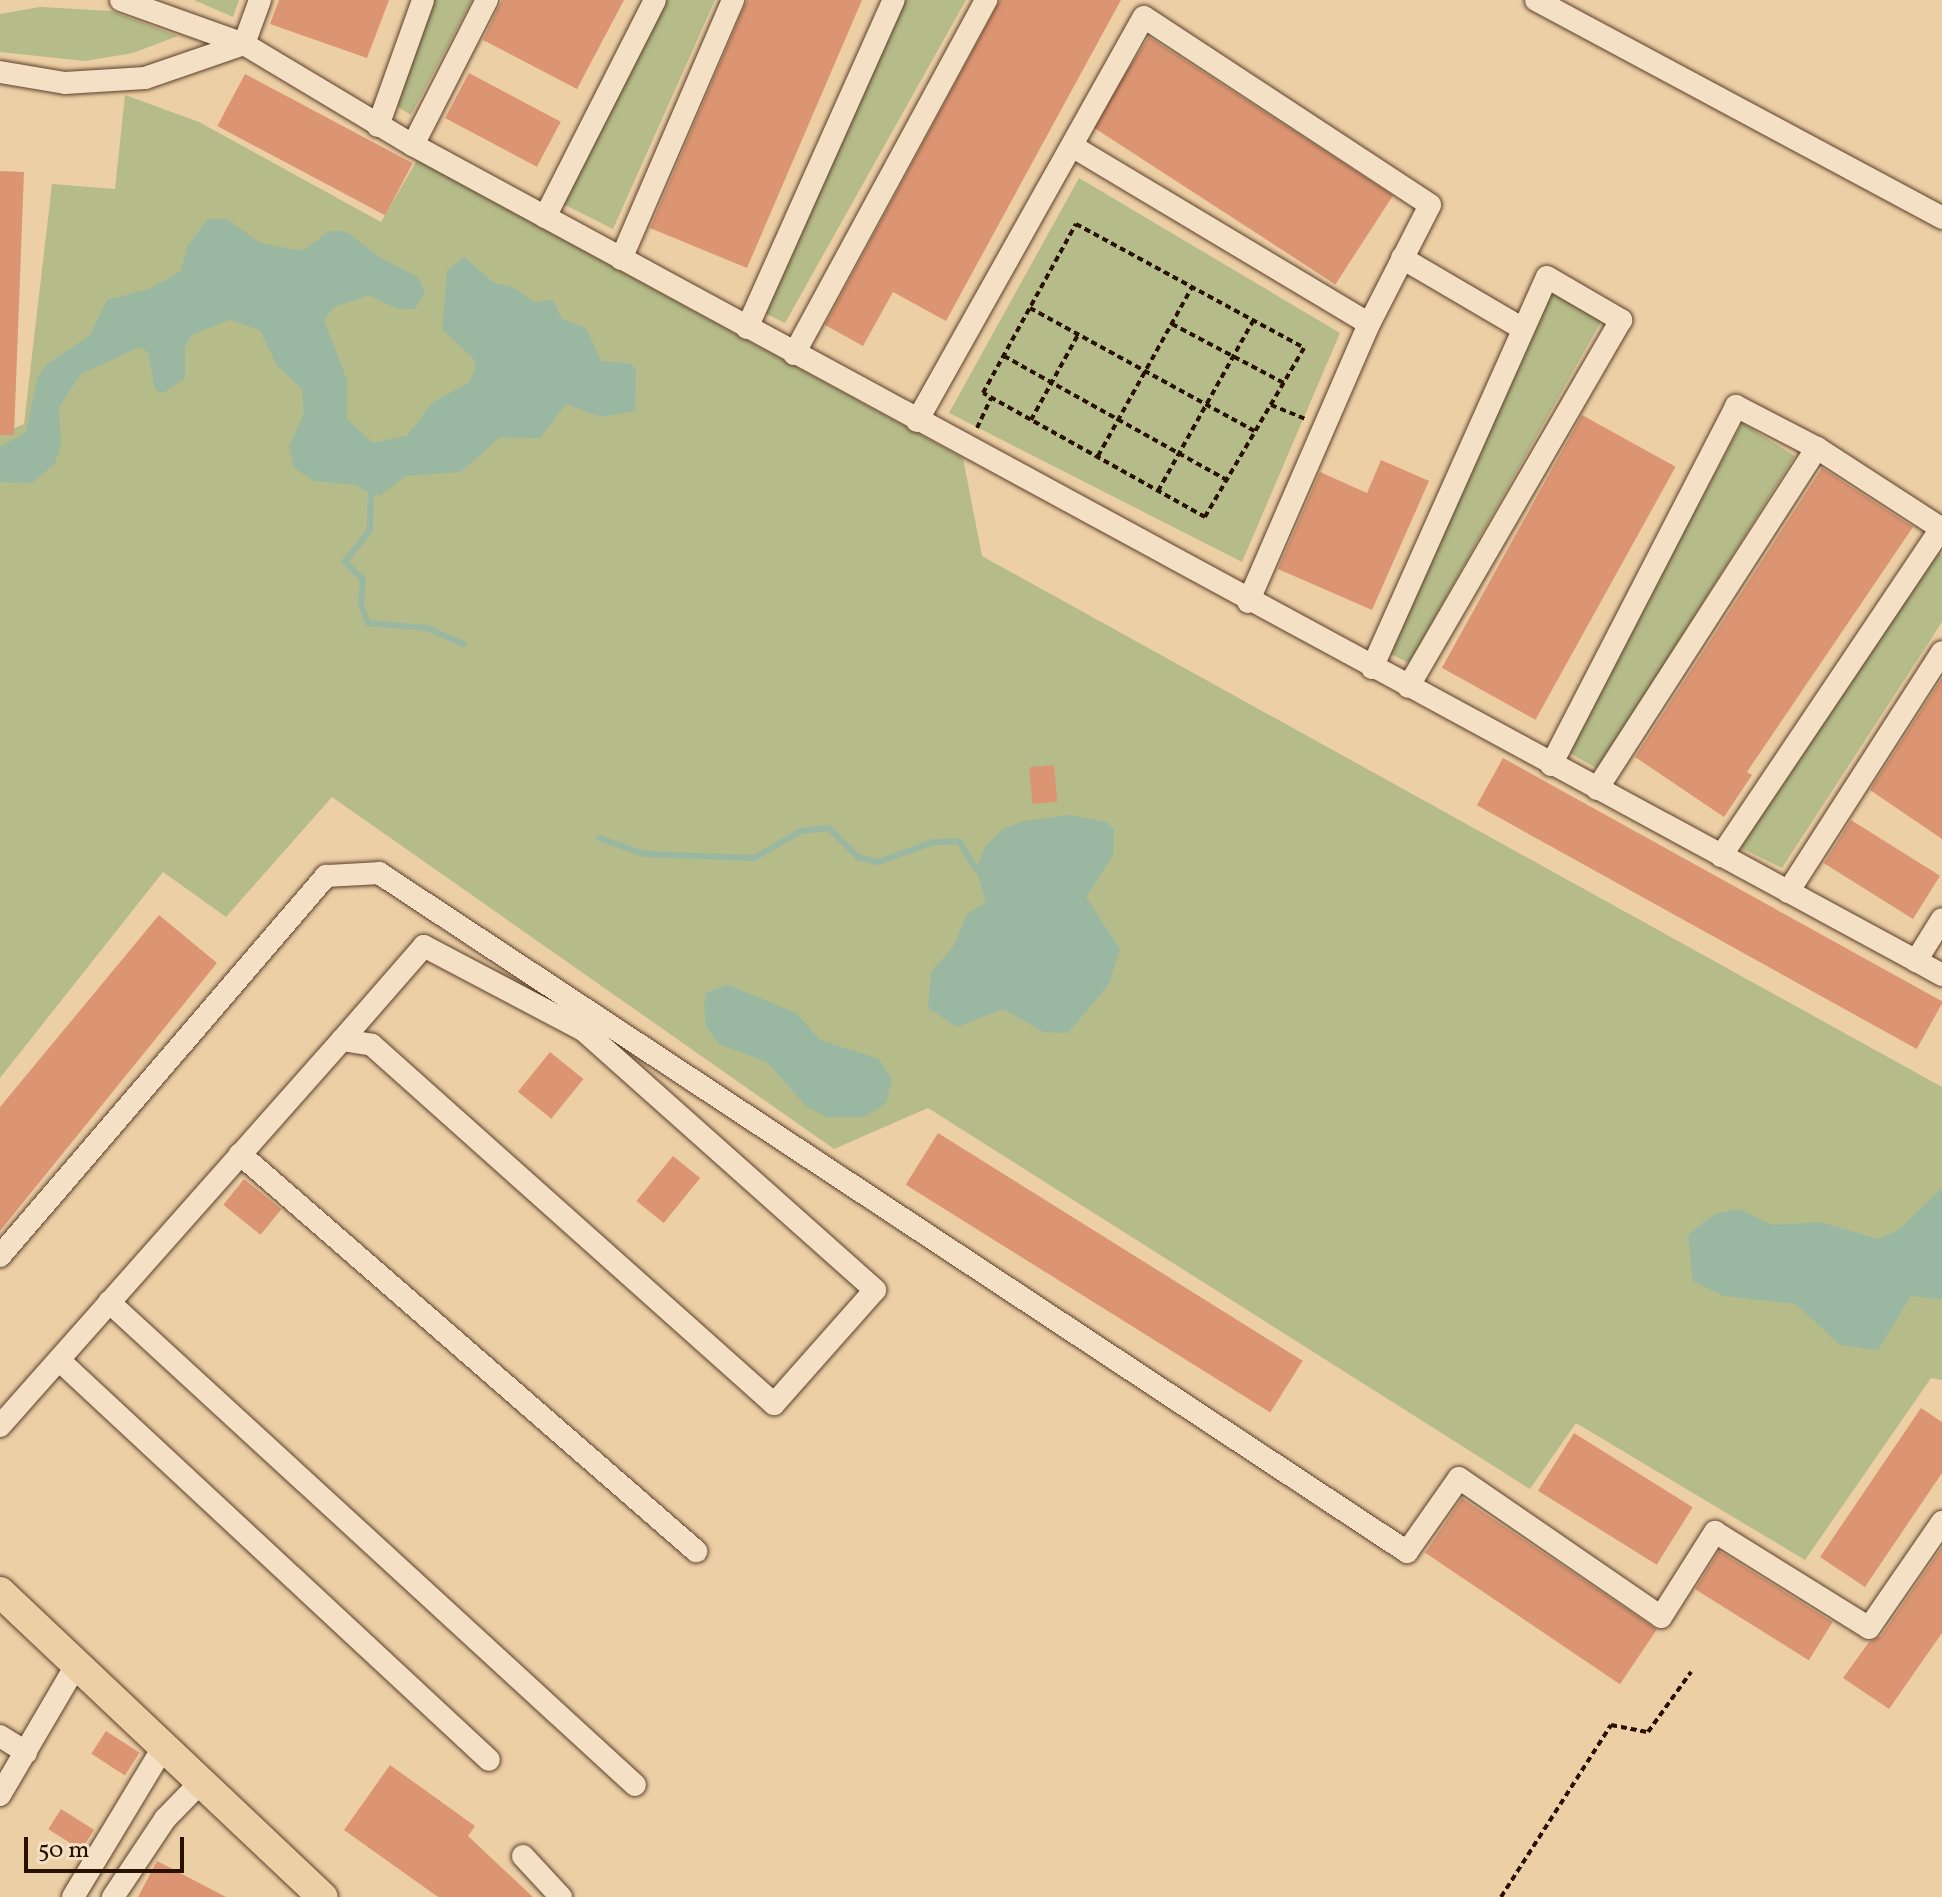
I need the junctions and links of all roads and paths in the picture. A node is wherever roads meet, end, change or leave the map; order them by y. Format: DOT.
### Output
graph roads {
  1 [pos="121,0"];
  2 [pos="260,0"];
  3 [pos="423,0"];
  4 [pos="487,0"];
  5 [pos="655,0"];
  6 [pos="733,0"];
  7 [pos="894,0"];
  8 [pos="986,0"];
  9 [pos="1536,0"];
  10 [pos="244,44"];
  11 [pos="0,72"];
  12 [pos="378,126"];
  13 [pos="413,145"];
  14 [pos="1072,146"];
  15 [pos="545,217"];
  16 [pos="1942,218"];
  17 [pos="1402,258"];
  18 [pos="621,259"];
  19 [pos="1192,287"];
  20 [pos="1030,308"];
  21 [pos="1253,321"];
  22 [pos="1172,324"];
  23 [pos="1369,324"];
  24 [pos="747,328"];
  25 [pos="1523,329"];
  26 [pos="1078,335"];
  27 [pos="794,354"];
  28 [pos="1004,356"];
  29 [pos="1233,357"];
  30 [pos="1145,371"];
  31 [pos="1052,382"];
  32 [pos="1284,383"];
  33 [pos="991,398"];
  34 [pos="1206,405"];
  35 [pos="1271,405"];
  36 [pos="1118,419"];
  37 [pos="1031,420"];
  38 [pos="917,421"];
  39 [pos="1324,427"];
  40 [pos="1255,431"];
  41 [pos="1817,448"];
  42 [pos="968,449"];
  43 [pos="1179,453"];
  44 [pos="1097,457"];
  45 [pos="1227,480"];
  46 [pos="1158,491"];
  47 [pos="1942,529"];
  48 [pos="1248,602"];
  49 [pos="1942,652"];
  50 [pos="1372,668"];
  51 [pos="1408,687"];
  52 [pos="1551,765"];
  53 [pos="1597,789"];
  54 [pos="1721,856"];
  55 [pos="1788,892"];
  56 [pos="1942,919"];
  57 [pos="1916,961"];
  58 [pos="1942,975"];
  59 [pos="342,1040"];
  60 [pos="240,1154"];
  61 [pos="0,1256"];
  62 [pos="109,1302"];
  63 [pos="59,1360"];
  64 [pos="0,1426"];
  65 [pos="1942,1522"];
  66 [pos="696,1551"];
  67 [pos="0,1592"];
  68 [pos="77,1664"];
  69 [pos="1691,1672"];
  70 [pos="0,1736"];
  71 [pos="164,1746"];
  72 [pos="26,1752"];
  73 [pos="489,1760"];
  74 [pos="201,1782"];
  75 [pos="635,1785"];
  76 [pos="0,1795"];
  77 [pos="523,1856"];
  78 [pos="73,1897"];
  79 [pos="113,1897"];
  80 [pos="323,1897"];
  81 [pos="561,1897"];
  82 [pos="1501,1897"];
  1 -- 10 [label="street"];
  2 -- 10 [label="street"];
  3 -- 12 [label="street"];
  4 -- 13 [label="street"];
  5 -- 15 [label="street"];
  6 -- 18 [label="street"];
  7 -- 24 [label="street"];
  8 -- 27 [label="street"];
  9 -- 16 [label="street"];
  10 -- 11 [label="street"];
  10 -- 12 [label="street"];
  12 -- 13 [label="street"];
  13 -- 15 [label="street"];
  14 -- 17 [label="street"];
  14 -- 23 [label="street"];
  14 -- 38 [label="street"];
  15 -- 18 [label="street"];
  17 -- 23 [label="street"];
  17 -- 25 [label="street"];
  18 -- 24 [label="street"];
  19 -- 20 [label="path"];
  19 -- 21 [label="path"];
  19 -- 22 [label="path"];
  20 -- 26 [label="path"];
  20 -- 28 [label="path"];
  21 -- 29 [label="path"];
  21 -- 32 [label="path"];
  22 -- 29 [label="path"];
  22 -- 30 [label="path"];
  23 -- 39 [label="street"];
  24 -- 27 [label="street"];
  25 -- 50 [label="street"];
  25 -- 51 [label="street"];
  26 -- 30 [label="path"];
  26 -- 31 [label="path"];
  27 -- 38 [label="street"];
  28 -- 31 [label="path"];
  28 -- 33 [label="path"];
  29 -- 32 [label="path"];
  29 -- 34 [label="path"];
  30 -- 34 [label="path"];
  30 -- 36 [label="path"];
  31 -- 36 [label="path"];
  31 -- 37 [label="path"];
  32 -- 35 [label="path"];
  33 -- 37 [label="path"];
  33 -- 42 [label="path"];
  34 -- 40 [label="path"];
  34 -- 43 [label="path"];
  35 -- 39 [label="path"];
  35 -- 40 [label="path"];
  36 -- 43 [label="path"];
  36 -- 44 [label="path"];
  37 -- 44 [label="path"];
  38 -- 42 [label="street"];
  39 -- 48 [label="street"];
  40 -- 45 [label="path"];
  41 -- 47 [label="street"];
  41 -- 52 [label="street"];
  41 -- 53 [label="street"];
  42 -- 48 [label="street"];
  43 -- 45 [label="path"];
  43 -- 46 [label="path"];
  44 -- 46 [label="path"];
  45 -- 46 [label="path"];
  47 -- 54 [label="street"];
  48 -- 50 [label="street"];
  49 -- 55 [label="street"];
  50 -- 51 [label="street"];
  51 -- 52 [label="street"];
  52 -- 53 [label="street"];
  53 -- 54 [label="street"];
  54 -- 55 [label="street"];
  55 -- 57 [label="street"];
  56 -- 57 [label="street"];
  57 -- 58 [label="street"];
  59 -- 59 [label="street"];
  59 -- 60 [label="street"];
  60 -- 62 [label="street"];
  60 -- 66 [label="street"];
  61 -- 65 [label="street"];
  62 -- 63 [label="street"];
  62 -- 75 [label="street"];
  63 -- 64 [label="street"];
  63 -- 73 [label="street"];
  67 -- 68 [label="main road"];
  68 -- 71 [label="main road"];
  68 -- 72 [label="street"];
  69 -- 82 [label="path"];
  70 -- 72 [label="street"];
  71 -- 74 [label="main road"];
  71 -- 78 [label="street"];
  72 -- 76 [label="street"];
  74 -- 79 [label="street"];
  74 -- 80 [label="main road"];
  77 -- 81 [label="street"];
}
